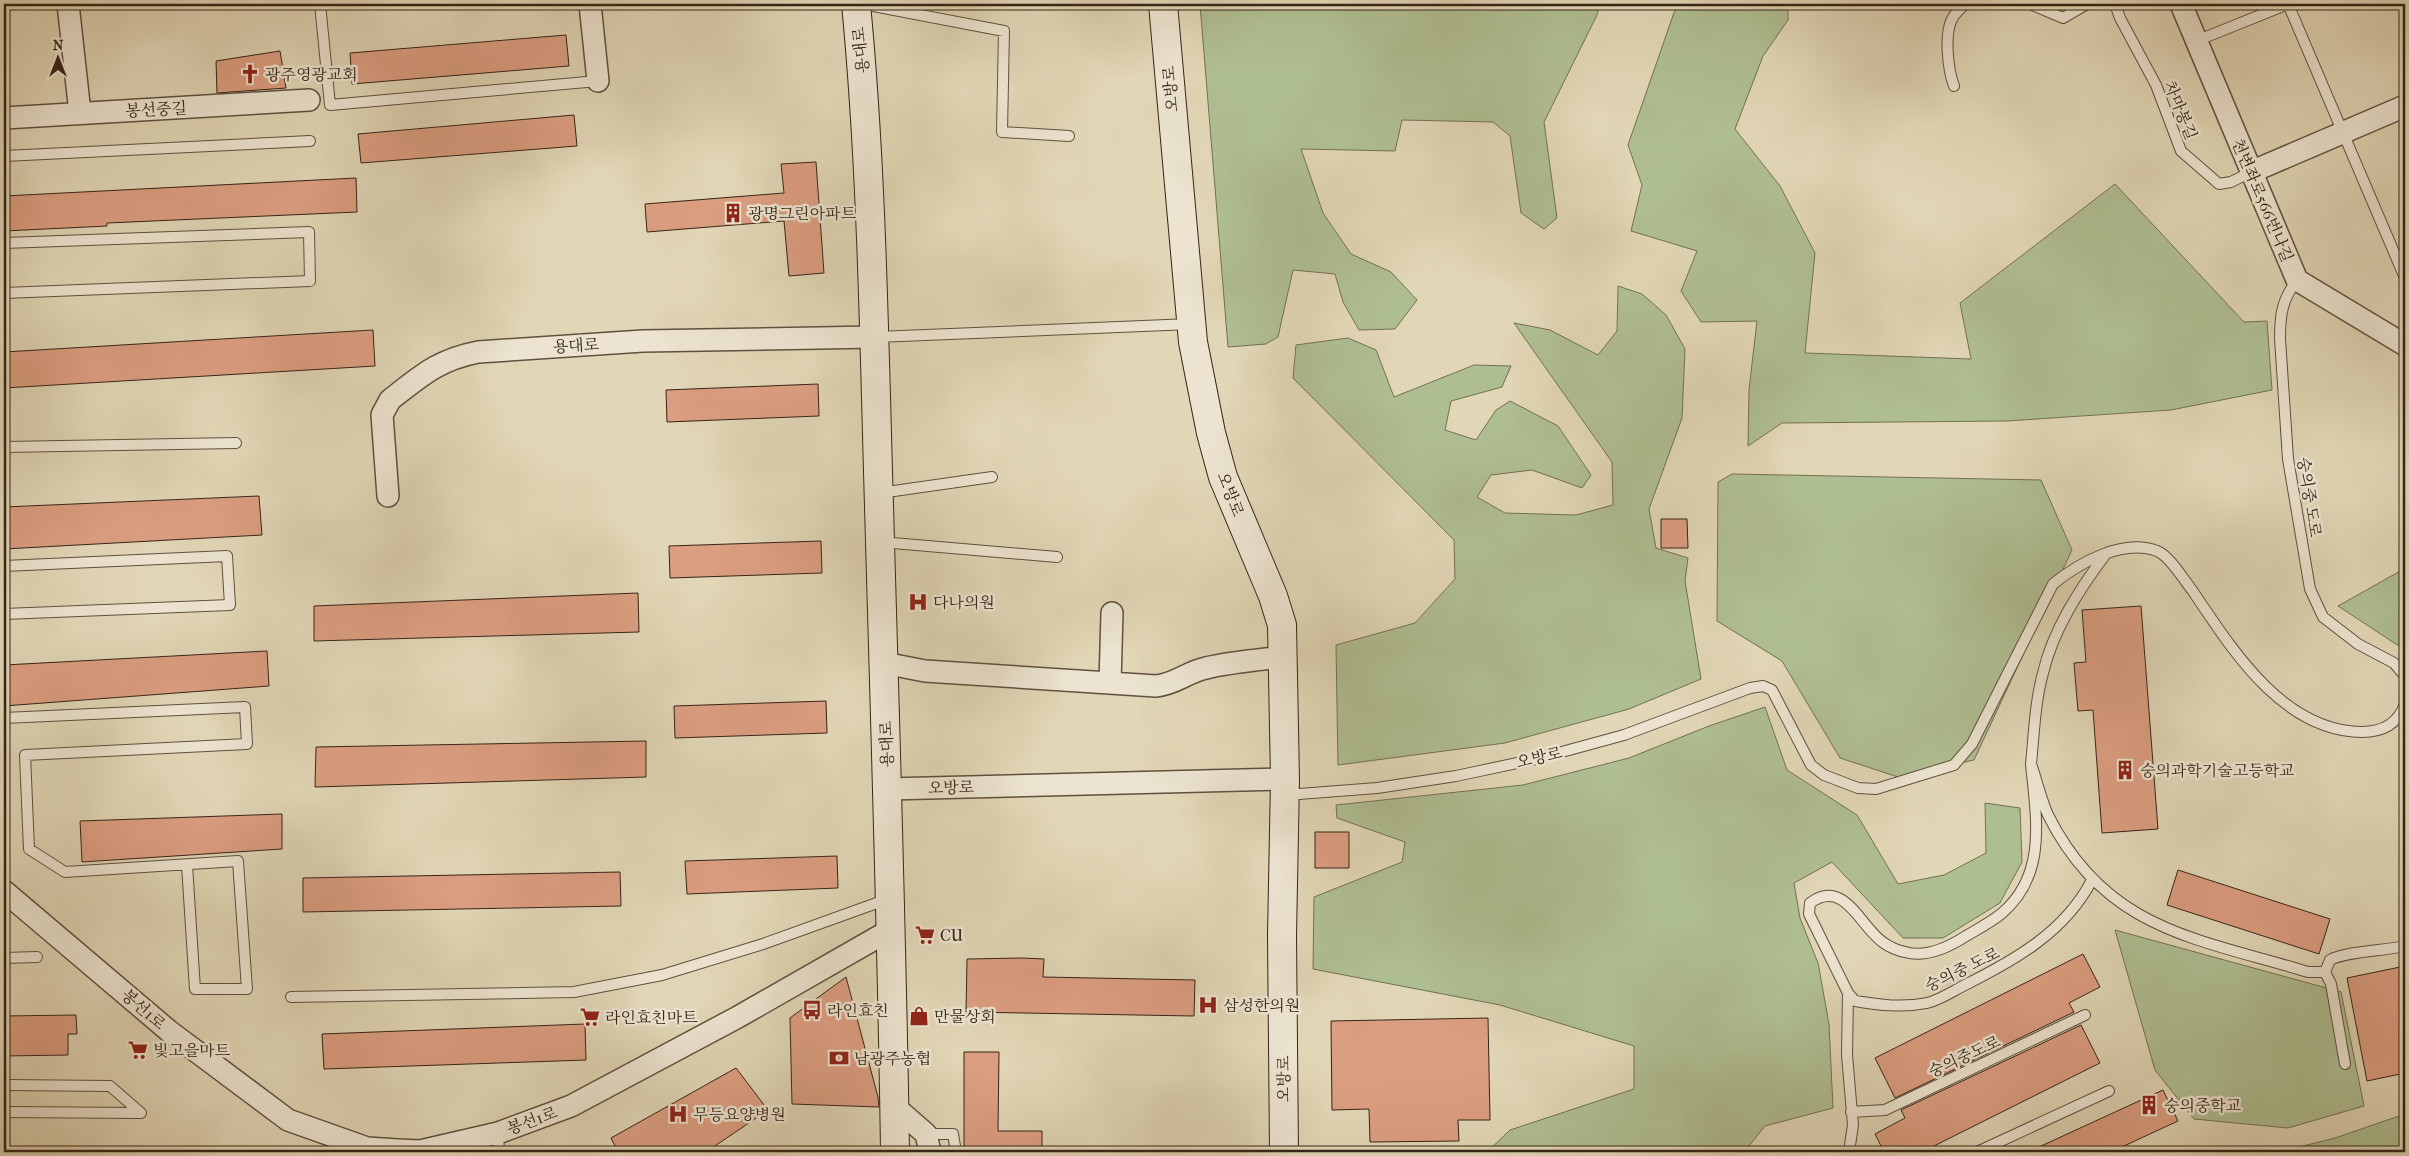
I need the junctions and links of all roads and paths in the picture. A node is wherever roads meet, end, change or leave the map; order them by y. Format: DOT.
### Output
graph roads {
  1 [pos="68,4"];
  2 [pos="320,4"];
  3 [pos="590,4"];
  4 [pos="856,4"];
  5 [pos="862,4"];
  6 [pos="1162,4"];
  7 [pos="1966,4"];
  8 [pos="2030,4"];
  9 [pos="2087,4"];
  10 [pos="2115,4"];
  11 [pos="2181,4"];
  12 [pos="2288,4"];
  13 [pos="2196,41"];
  14 [pos="598,81"];
  15 [pos="1954,86"];
  16 [pos="309,100"];
  17 [pos="2405,106"];
  18 [pos="80,113"];
  19 [pos="4,118"];
  20 [pos="2343,133"];
  21 [pos="1069,136"];
  22 [pos="310,141"];
  23 [pos="4,156"];
  24 [pos="2251,172"];
  25 [pos="4,243"];
  26 [pos="2405,278"];
  27 [pos="2297,280"];
  28 [pos="4,293"];
  29 [pos="1192,324"];
  30 [pos="875,337"];
  31 [pos="2405,345"];
  32 [pos="236,443"];
  33 [pos="4,447"];
  34 [pos="992,477"];
  35 [pos="879,494"];
  36 [pos="388,496"];
  37 [pos="880,542"];
  38 [pos="2105,554"];
  39 [pos="1056,557"];
  40 [pos="4,566"];
  41 [pos="1112,613"];
  42 [pos="4,614"];
  43 [pos="1283,657"];
  44 [pos="884,663"];
  45 [pos="2405,676"];
  46 [pos="1110,683"];
  47 [pos="2405,704"];
  48 [pos="4,718"];
  49 [pos="2031,764"];
  50 [pos="1285,787"];
  51 [pos="888,789"];
  52 [pos="187,865"];
  53 [pos="2092,880"];
  54 [pos="4,892"];
  55 [pos="891,898"];
  56 [pos="892,929"];
  57 [pos="2405,946"];
  58 [pos="37,957"];
  59 [pos="4,958"];
  60 [pos="2325,972"];
  61 [pos="1848,993"];
  62 [pos="291,997"];
  63 [pos="2085,1015"];
  64 [pos="2344,1064"];
  65 [pos="4,1085"];
  66 [pos="2109,1091"];
  67 [pos="895,1107"];
  68 [pos="4,1112"];
  69 [pos="1852,1112"];
  70 [pos="498,1143"];
  71 [pos="928,1143"];
  72 [pos="896,1152"];
  73 [pos="956,1152"];
  74 [pos="1284,1152"];
  75 [pos="1849,1152"];
  76 [pos="1977,1152"];
  1 -- 18 [label="street"];
  2 -- 14 [label="lane"];
  3 -- 14 [label="street"];
  4 -- 30 [label="street, 용대로"];
  5 -- 21 [label="lane"];
  6 -- 29 [label="street, 오방로"];
  7 -- 15 [label="lane"];
  8 -- 9 [label="lane"];
  10 -- 24 [label="lane, 차마봉길"];
  11 -- 13 [label="street, 천변좌로566번나길"];
  12 -- 13 [label="lane"];
  12 -- 20 [label="lane"];
  13 -- 24 [label="street, 천변좌로566번나길"];
  16 -- 18 [label="street, 봉선중길"];
  17 -- 20 [label="street"];
  18 -- 19 [label="street, 봉선중길"];
  20 -- 24 [label="street"];
  20 -- 26 [label="lane"];
  22 -- 23 [label="lane"];
  24 -- 27 [label="street, 천변좌로566번나길"];
  25 -- 28 [label="lane"];
  27 -- 31 [label="street, 천변좌로566번나길"];
  27 -- 45 [label="lane, 숭의중 도로"];
  29 -- 30 [label="lane"];
  29 -- 43 [label="street, 오방로"];
  30 -- 35 [label="street, 용대로"];
  30 -- 36 [label="street, 용대로"];
  32 -- 33 [label="lane"];
  34 -- 35 [label="lane"];
  35 -- 37 [label="street, 용대로"];
  37 -- 39 [label="lane"];
  37 -- 44 [label="street, 용대로"];
  38 -- 47 [label="lane"];
  38 -- 49 [label="lane, 숭의중 도로"];
  38 -- 50 [label="lane, 오방로"];
  40 -- 42 [label="lane"];
  41 -- 46 [label="street"];
  43 -- 46 [label="street"];
  43 -- 50 [label="street, 오방로"];
  44 -- 46 [label="street"];
  44 -- 51 [label="street, 용대로"];
  48 -- 52 [label="lane"];
  49 -- 53 [label="lane, 숭의중 도로"];
  49 -- 61 [label="lane, 숭의중 도로"];
  50 -- 51 [label="street, 오방로"];
  50 -- 74 [label="street, 오방로"];
  51 -- 55 [label="street, 용대로"];
  52 -- 52 [label="lane"];
  53 -- 60 [label="lane, 숭의중 도로"];
  53 -- 61 [label="lane, 숭의중 도로"];
  54 -- 70 [label="street, 봉선1로"];
  55 -- 56 [label="street, 용대로"];
  55 -- 62 [label="lane"];
  56 -- 67 [label="street, 용대로"];
  56 -- 70 [label="street, 봉선1로"];
  57 -- 60 [label="lane"];
  58 -- 59 [label="lane"];
  60 -- 64 [label="lane"];
  61 -- 69 [label="lane"];
  63 -- 69 [label="lane, 숭의중도로"];
  65 -- 68 [label="lane"];
  66 -- 76 [label="lane"];
  67 -- 71 [label="street"];
  67 -- 72 [label="street, 용대로"];
  69 -- 75 [label="lane"];
  71 -- 73 [label="lane"];
}
